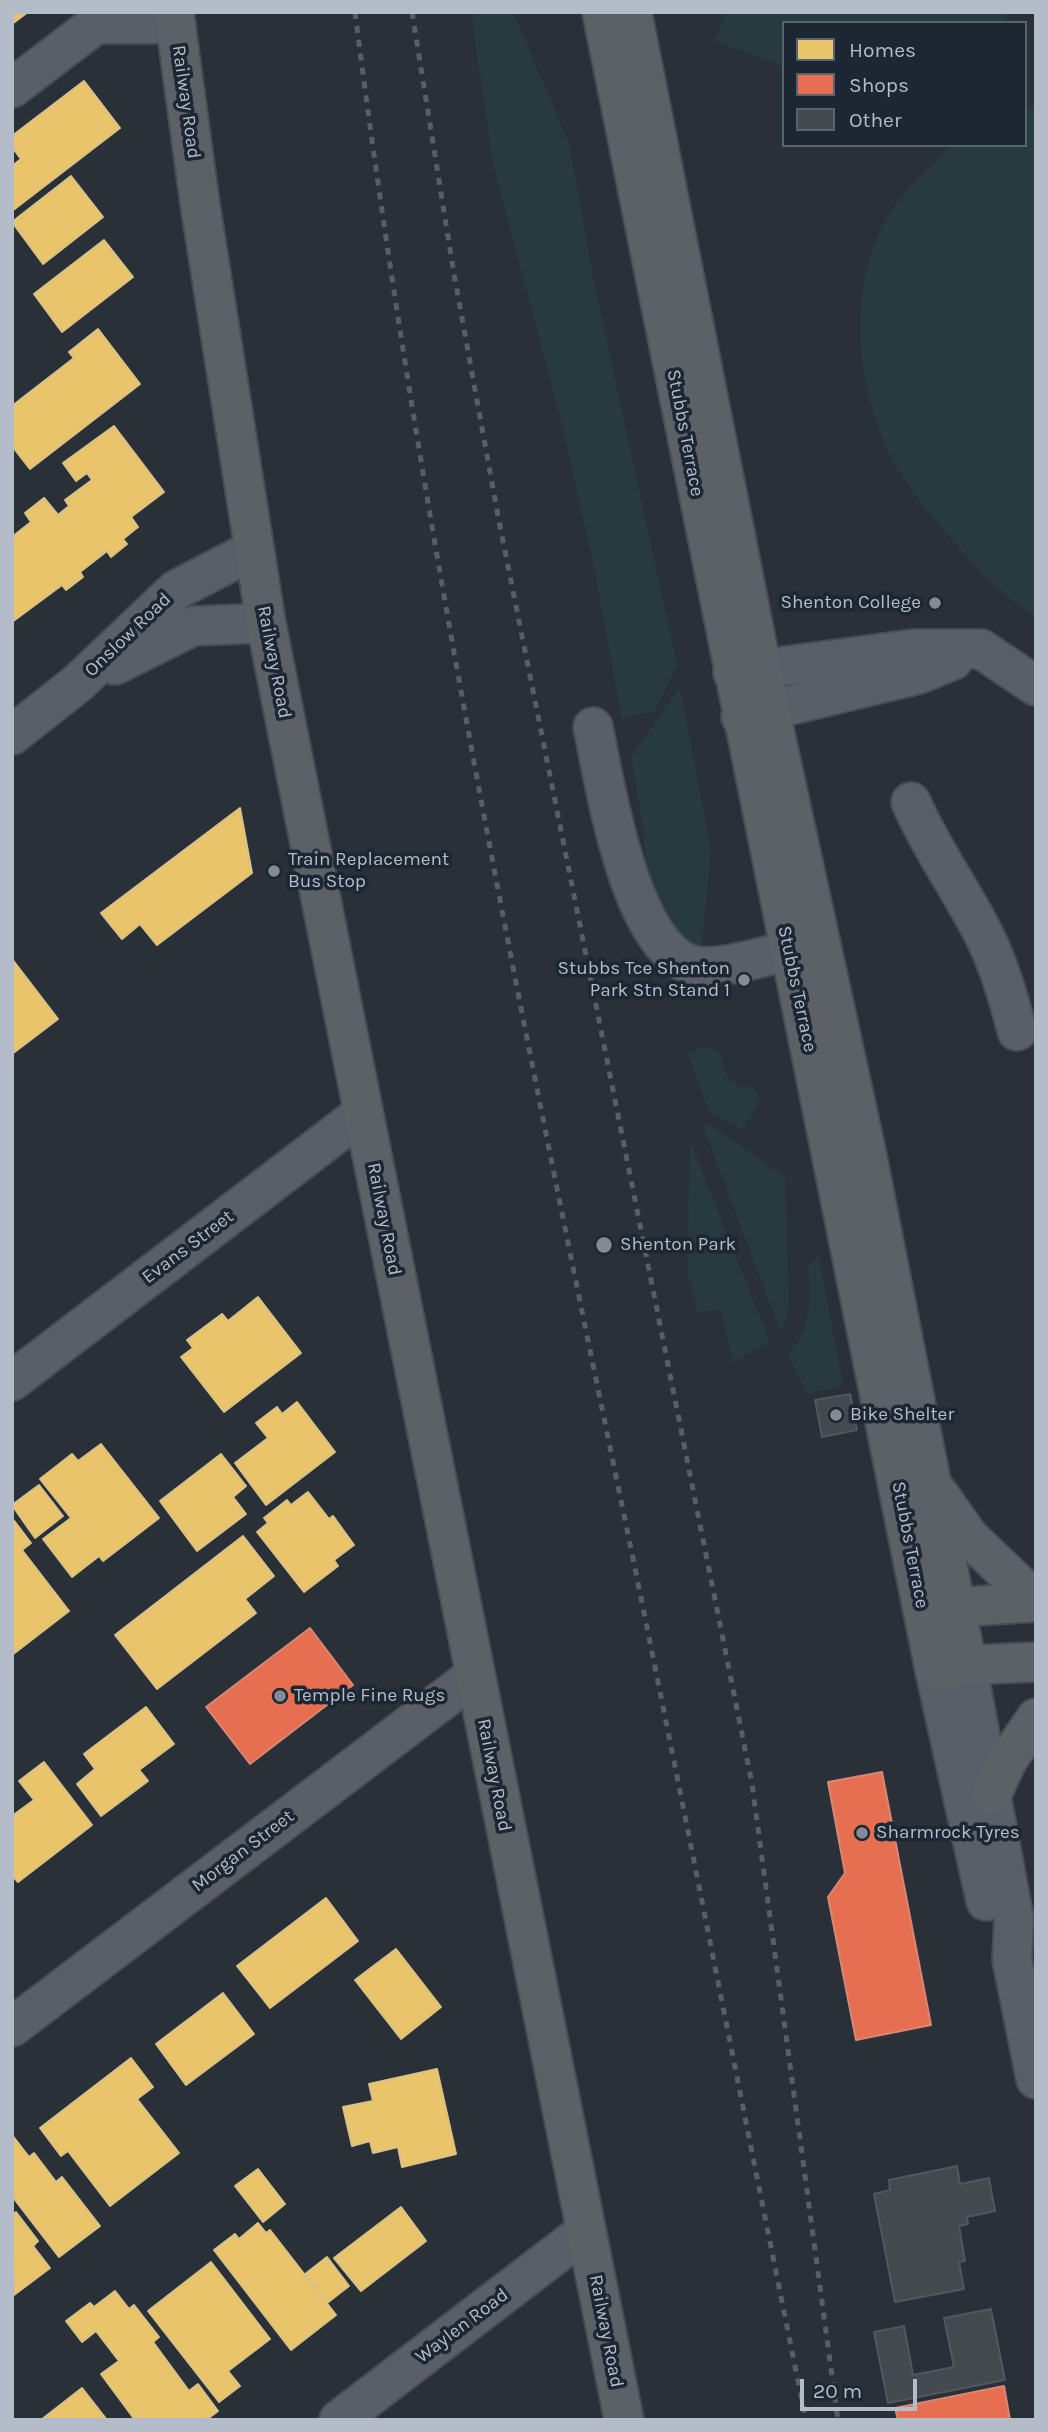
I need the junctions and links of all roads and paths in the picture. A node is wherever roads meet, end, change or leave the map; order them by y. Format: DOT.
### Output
graph roads {
  1 [pos="602,12"];
  2 [pos="632,12"];
  3 [pos="175,18"];
  4 [pos="12,88"];
  5 [pos="253,550"];
  6 [pos="266,623"];
  7 [pos="981,649"];
  8 [pos="747,671"];
  9 [pos="78,683"];
  10 [pos="1036,686"];
  11 [pos="755,714"];
  12 [pos="593,727"];
  13 [pos="12,735"];
  14 [pos="911,802"];
  15 [pos="789,951"];
  16 [pos="1017,1031"];
  17 [pos="363,1113"];
  18 [pos="12,1381"];
  19 [pos="930,1479"];
  20 [pos="1036,1602"];
  21 [pos="939,1609"];
  22 [pos="1036,1662"];
  23 [pos="951,1668"];
  24 [pos="474,1676"];
  25 [pos="1036,1718"];
  26 [pos="990,1796"];
  27 [pos="1012,1960"];
  28 [pos="12,2027"];
  29 [pos="1036,2079"];
  30 [pos="586,2231"];
  31 [pos="339,2420"];
  32 [pos="624,2420"];
  1 -- 8 [label="main road, Stubbs Terrace"];
  2 -- 8 [label="main road, Stubbs Terrace"];
  3 -- 4 [label="street"];
  3 -- 5 [label="main road, Railway Road"];
  5 -- 6 [label="main road, Railway Road"];
  5 -- 9 [label="street, Onslow Road"];
  6 -- 9 [label="street, Onslow Road"];
  6 -- 17 [label="main road, Railway Road"];
  7 -- 8 [label="street"];
  7 -- 10 [label="street"];
  7 -- 11 [label="street"];
  8 -- 11 [label="main road, Stubbs Terrace"];
  9 -- 13 [label="street, Onslow Road"];
  11 -- 15 [label="main road, Stubbs Terrace"];
  11 -- 19 [label="main road, Stubbs Terrace"];
  12 -- 15 [label="street"];
  14 -- 16 [label="street"];
  15 -- 21 [label="main road, Stubbs Terrace"];
  17 -- 18 [label="street, Evans Street"];
  17 -- 24 [label="main road, Railway Road"];
  19 -- 20 [label="main road"];
  19 -- 21 [label="main road, Stubbs Terrace"];
  20 -- 21 [label="main road"];
  21 -- 23 [label="main road, Stubbs Terrace"];
  22 -- 23 [label="main road"];
  23 -- 26 [label="street, Stubbs Terrace"];
  23 -- 27 [label="street, Stubbs Terrace"];
  24 -- 28 [label="street, Morgan Street"];
  24 -- 30 [label="main road, Railway Road"];
  25 -- 26 [label="main road"];
  26 -- 27 [label="street, Stubbs Terrace"];
  27 -- 29 [label="street, Stubbs Terrace"];
  30 -- 31 [label="street, Waylen Road"];
  30 -- 32 [label="main road, Railway Road"];
}
